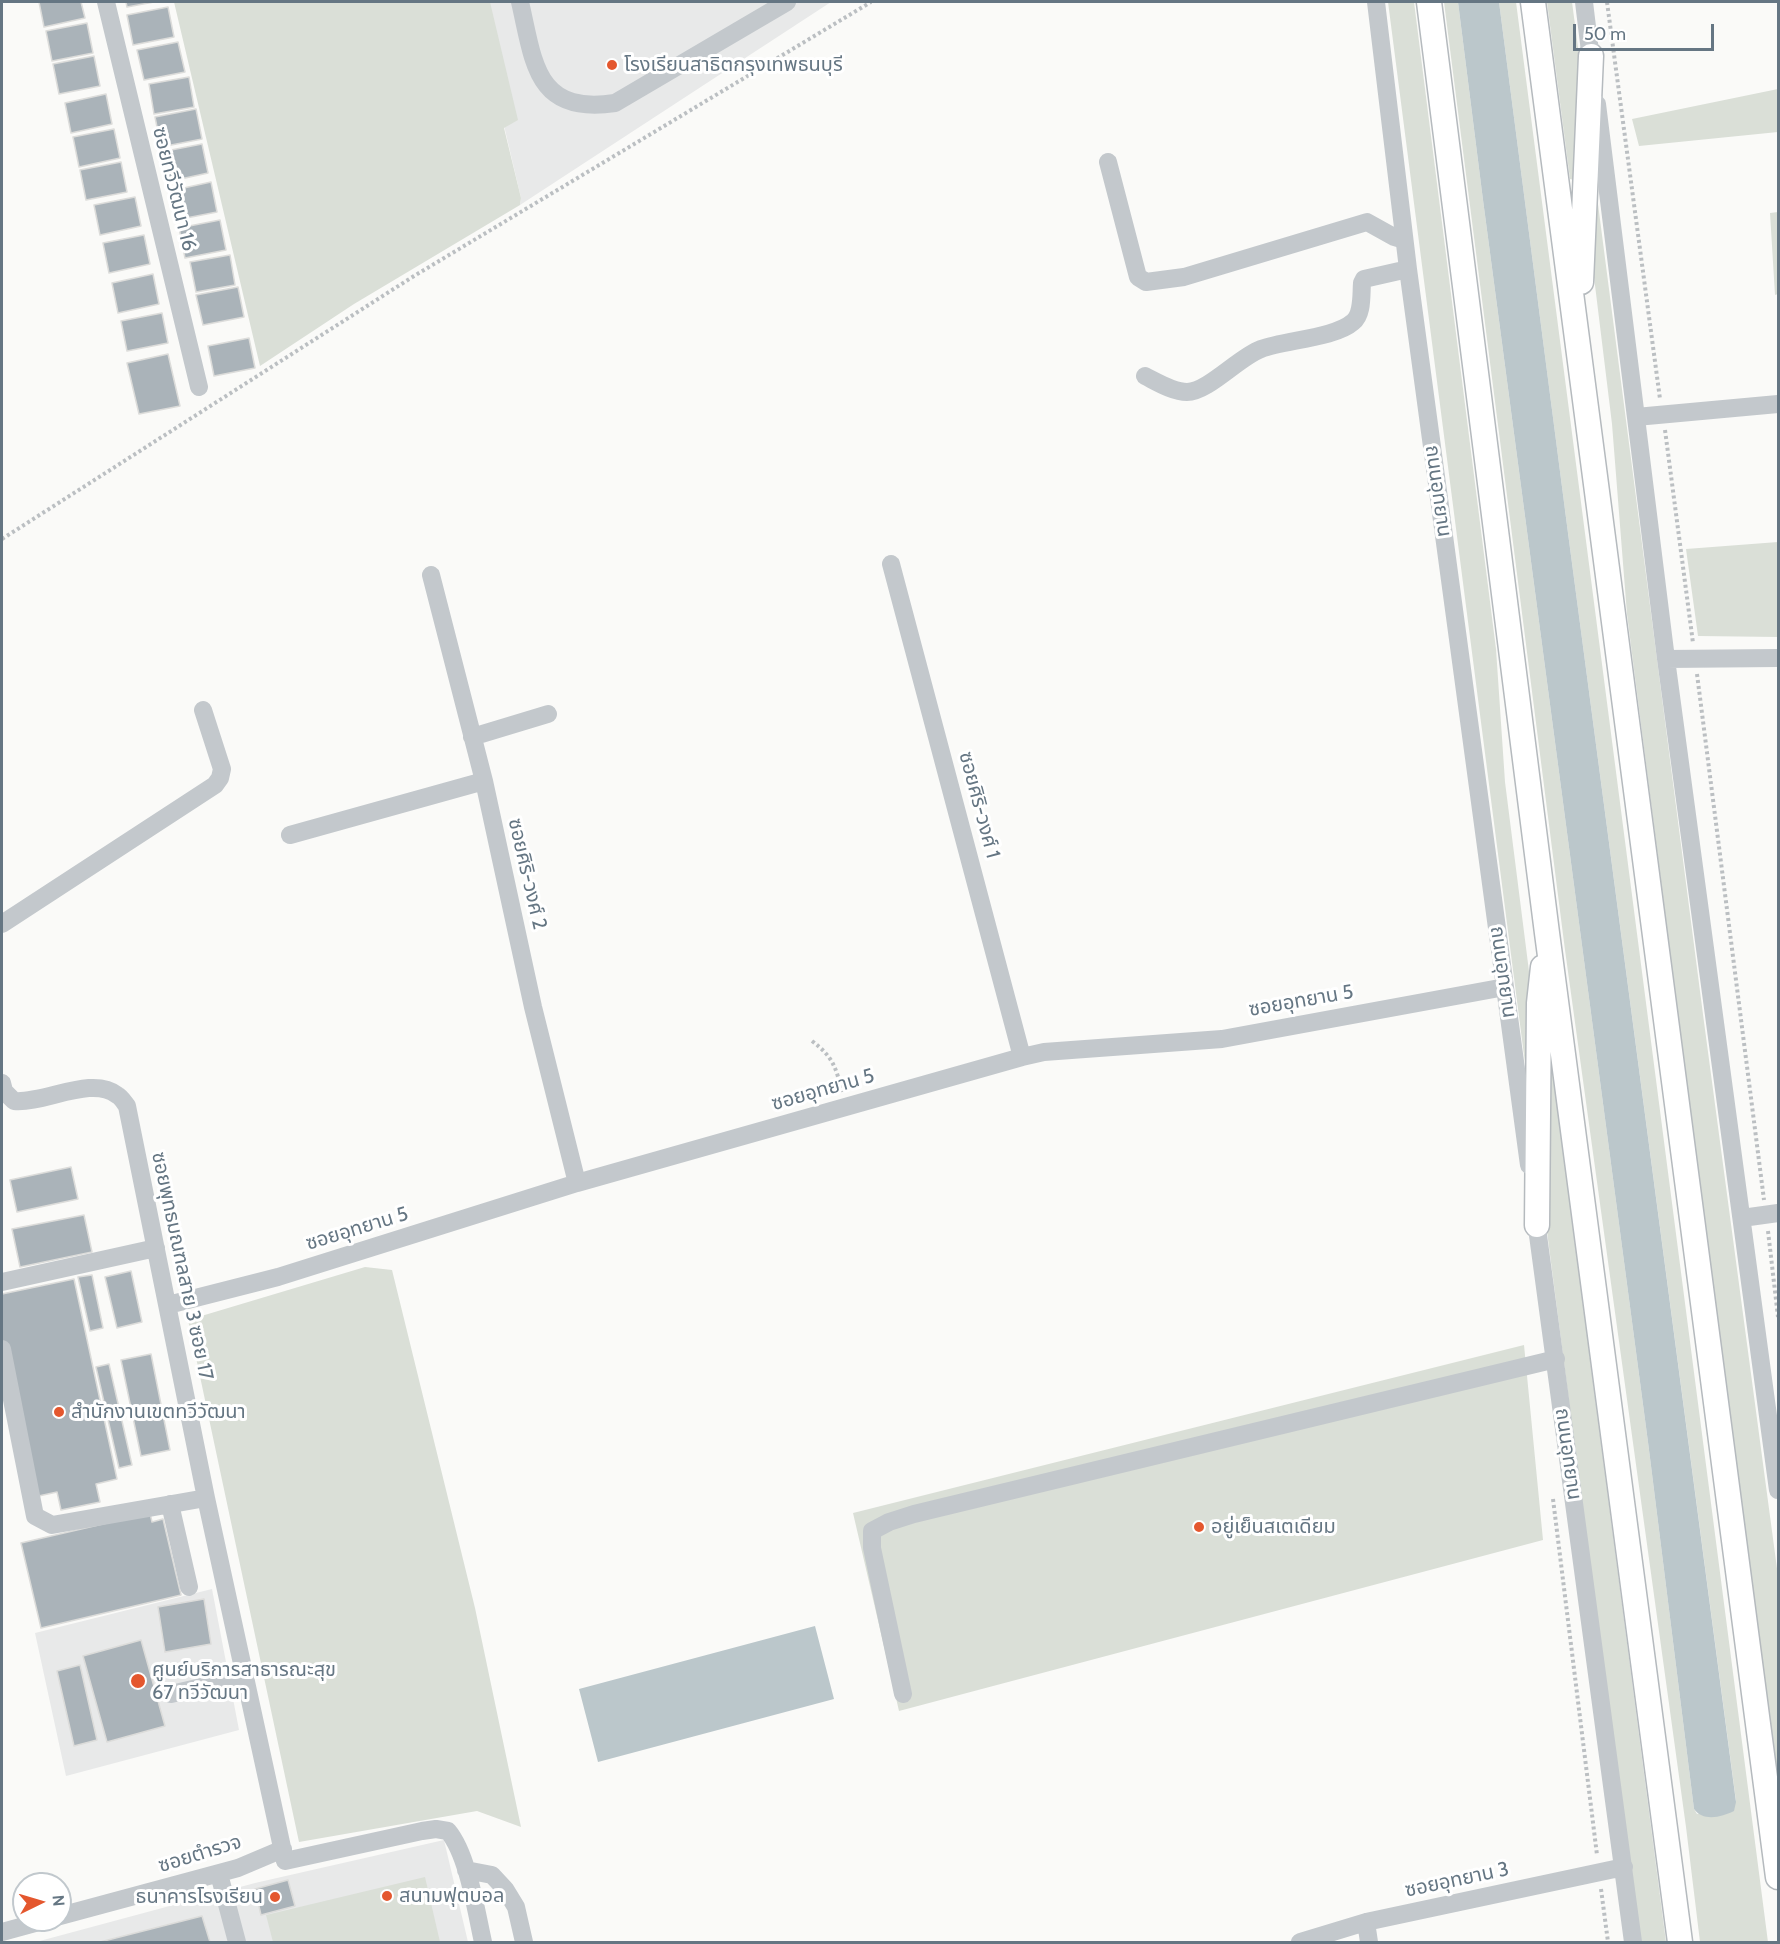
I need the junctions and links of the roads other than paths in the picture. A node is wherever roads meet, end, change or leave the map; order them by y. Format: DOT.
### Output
graph roads {
  1 [pos="106,2"];
  2 [pos="520,2"];
  3 [pos="787,2"];
  4 [pos="1376,2"];
  5 [pos="1429,2"];
  6 [pos="1533,2"];
  7 [pos="1584,2"];
  8 [pos="1591,56"];
  9 [pos="1108,162"];
  10 [pos="1404,240"];
  11 [pos="1408,269"];
  12 [pos="1578,347"];
  13 [pos="1145,376"];
  14 [pos="199,387"];
  15 [pos="1779,404"];
  16 [pos="1636,417"];
  17 [pos="891,564"];
  18 [pos="431,575"];
  19 [pos="1779,658"];
  20 [pos="1666,659"];
  21 [pos="203,710"];
  22 [pos="548,714"];
  23 [pos="472,737"];
  24 [pos="484,781"];
  25 [pos="290,834"];
  26 [pos="2,924"];
  27 [pos="1547,933"];
  28 [pos="1505,987"];
  29 [pos="1022,1057"];
  30 [pos="2,1083"];
  31 [pos="577,1183"];
  32 [pos="1779,1213"];
  33 [pos="1742,1218"];
  34 [pos="1537,1225"];
  35 [pos="156,1248"];
  36 [pos="2,1282"];
  37 [pos="168,1305"];
  38 [pos="2,1349"];
  39 [pos="1556,1359"];
  40 [pos="1779,1490"];
  41 [pos="206,1498"];
  42 [pos="170,1504"];
  43 [pos="189,1587"];
  44 [pos="245,1677"];
  45 [pos="171,1694"];
  46 [pos="903,1694"];
  47 [pos="282,1849"];
  48 [pos="1624,1867"];
  49 [pos="466,1870"];
  50 [pos="219,1874"];
  51 [pos="1779,1877"];
  52 [pos="72,1913"];
  53 [pos="1366,1922"];
  54 [pos="237,1942"];
  55 [pos="483,1942"];
  56 [pos="524,1942"];
  57 [pos="1300,1942"];
  58 [pos="1369,1942"];
  59 [pos="1633,1942"];
  60 [pos="1680,1942"];
  1 -- 14 [label="street, ซอยทวีวัฒนา 16"];
  2 -- 3 [label="street"];
  4 -- 10 [label="street, ถนนอุทยาน"];
  5 -- 27 [label="main road"];
  6 -- 12 [label="main road"];
  7 -- 8 [label="street"];
  8 -- 12 [label="main road"];
  8 -- 16 [label="street"];
  9 -- 10 [label="street"];
  10 -- 11 [label="street, ถนนอุทยาน"];
  11 -- 13 [label="street"];
  11 -- 28 [label="street, ถนนอุทยาน"];
  12 -- 51 [label="main road"];
  15 -- 16 [label="street"];
  16 -- 20 [label="street"];
  17 -- 29 [label="street, ซอยศิริ-วงศ์ 1"];
  18 -- 23 [label="street, ซอยศิริ-วงศ์ 2"];
  19 -- 20 [label="street"];
  20 -- 33 [label="street"];
  21 -- 26 [label="street"];
  22 -- 23 [label="street"];
  23 -- 24 [label="street, ซอยศิริ-วงศ์ 2"];
  24 -- 25 [label="street"];
  24 -- 31 [label="street, ซอยศิริ-วงศ์ 2"];
  27 -- 34 [label="main road"];
  27 -- 60 [label="main road"];
  28 -- 29 [label="street, ซอยอุทยาน 5"];
  28 -- 34 [label="street, ถนนอุทยาน"];
  29 -- 31 [label="street, ซอยอุทยาน 5"];
  30 -- 35 [label="street, ซอยพุทธมณฑลสาย 3 ซอย 17"];
  31 -- 37 [label="street, ซอยอุทยาน 5"];
  32 -- 33 [label="street"];
  33 -- 40 [label="street"];
  34 -- 39 [label="street, ถนนอุทยาน"];
  35 -- 36 [label="street"];
  35 -- 37 [label="street, ซอยพุทธมณฑลสาย 3 ซอย 17"];
  37 -- 41 [label="street, ซอยพุทธมณฑลสาย 3 ซอย 17"];
  38 -- 42 [label="street"];
  39 -- 46 [label="street"];
  39 -- 48 [label="street, ถนนอุทยาน"];
  41 -- 42 [label="street"];
  41 -- 44 [label="street, ซอยพุทธมณฑลสาย 3 ซอย 17"];
  42 -- 43 [label="street"];
  44 -- 45 [label="street"];
  44 -- 47 [label="street, ซอยพุทธมณฑลสาย 3 ซอย 17"];
  47 -- 49 [label="street"];
  47 -- 50 [label="street, ซอยตำรวจ"];
  48 -- 53 [label="street, ซอยอุทยาน 3"];
  48 -- 59 [label="street, ถนนอุทยาน"];
  49 -- 55 [label="street"];
  49 -- 56 [label="street"];
  50 -- 52 [label="street, ซอยตำรวจ"];
  50 -- 54 [label="street"];
  53 -- 57 [label="street, ซอยอุทยาน 3"];
  53 -- 58 [label="street"];
}
